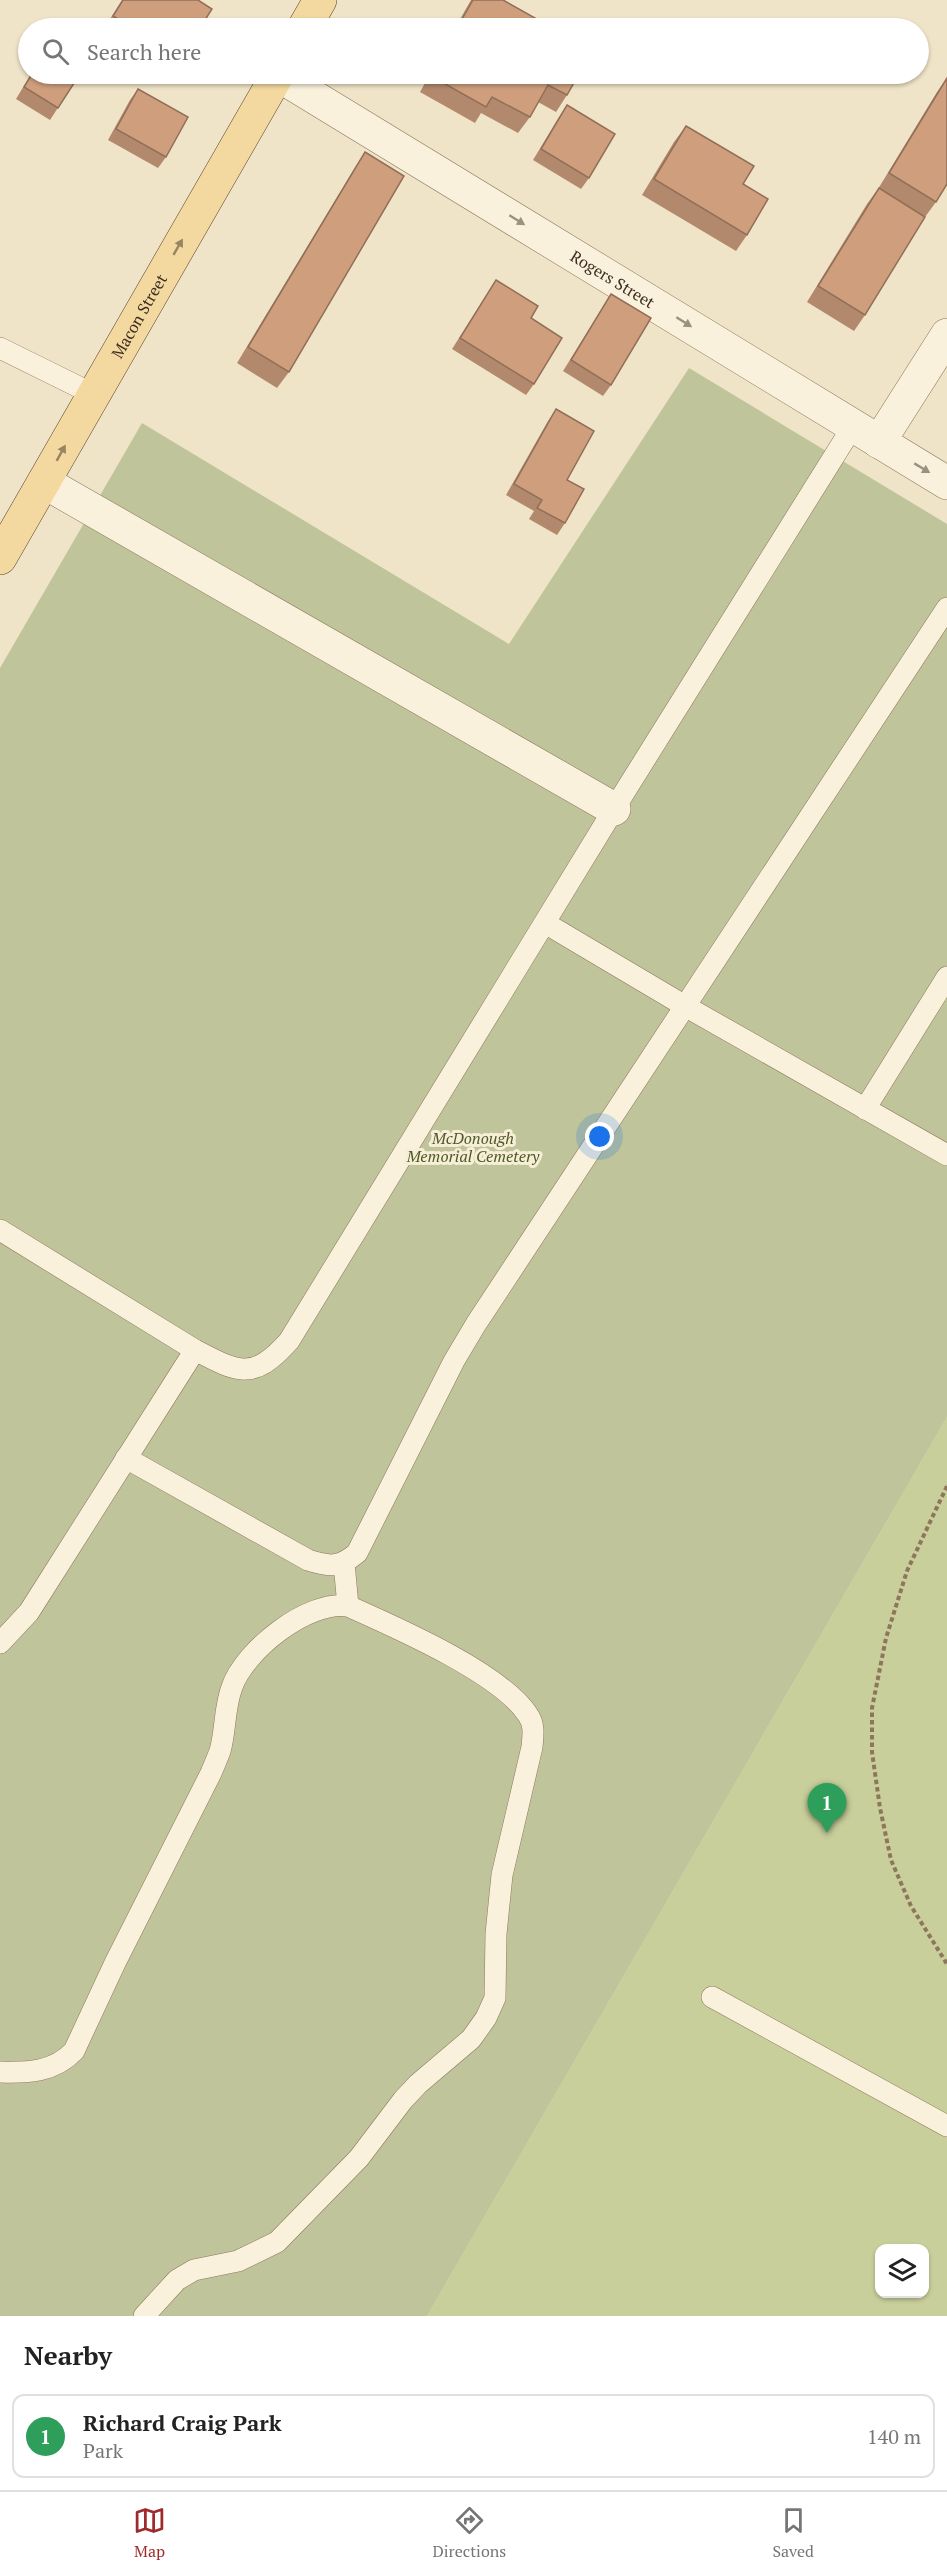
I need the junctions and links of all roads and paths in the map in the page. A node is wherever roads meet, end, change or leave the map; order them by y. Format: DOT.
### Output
graph roads {
  1 [pos="320,0"];
  2 [pos="310,18"];
  3 [pos="272,84"];
  4 [pos="294,84"];
  5 [pos="947,335"];
  6 [pos="0,348"];
  7 [pos="93,394"];
  8 [pos="866,434"];
  9 [pos="44,482"];
  10 [pos="947,483"];
  11 [pos="0,558"];
  12 [pos="947,608"];
  13 [pos="614,809"];
  14 [pos="545,922"];
  15 [pos="947,977"];
  16 [pos="685,1006"];
  17 [pos="865,1109"];
  18 [pos="947,1155"];
  19 [pos="0,1230"];
  20 [pos="195,1350"];
  21 [pos="126,1458"];
  22 [pos="947,1486"];
  23 [pos="344,1563"];
  24 [pos="348,1605"];
  25 [pos="0,1643"];
  26 [pos="947,1964"];
  27 [pos="712,1997"];
  28 [pos="0,2072"];
  29 [pos="947,2126"];
  30 [pos="144,2316"];
  1 -- 2 [label="main road"];
  7 -- 3 [label="main road, Macon Street, one-way"];
  4 -- 8 [label="street, Rogers Street, one-way"];
  5 -- 8 [label="street"];
  6 -- 7 [label="lane"];
  9 -- 7 [label="main road, Macon Street, one-way"];
  8 -- 10 [label="street, Rogers Street, one-way"];
  8 -- 13 [label="lane"];
  9 -- 11 [label="main road, Macon Street"];
  9 -- 13 [label="street"];
  12 -- 16 [label="lane"];
  13 -- 14 [label="lane"];
  14 -- 16 [label="lane"];
  14 -- 20 [label="lane"];
  15 -- 17 [label="lane"];
  16 -- 17 [label="lane"];
  16 -- 23 [label="lane"];
  17 -- 18 [label="lane"];
  19 -- 20 [label="lane"];
  20 -- 21 [label="lane"];
  21 -- 23 [label="lane"];
  21 -- 25 [label="lane"];
  22 -- 26 [label="path"];
  23 -- 24 [label="lane"];
  24 -- 28 [label="lane"];
  24 -- 30 [label="lane"];
  27 -- 29 [label="lane"];
}
